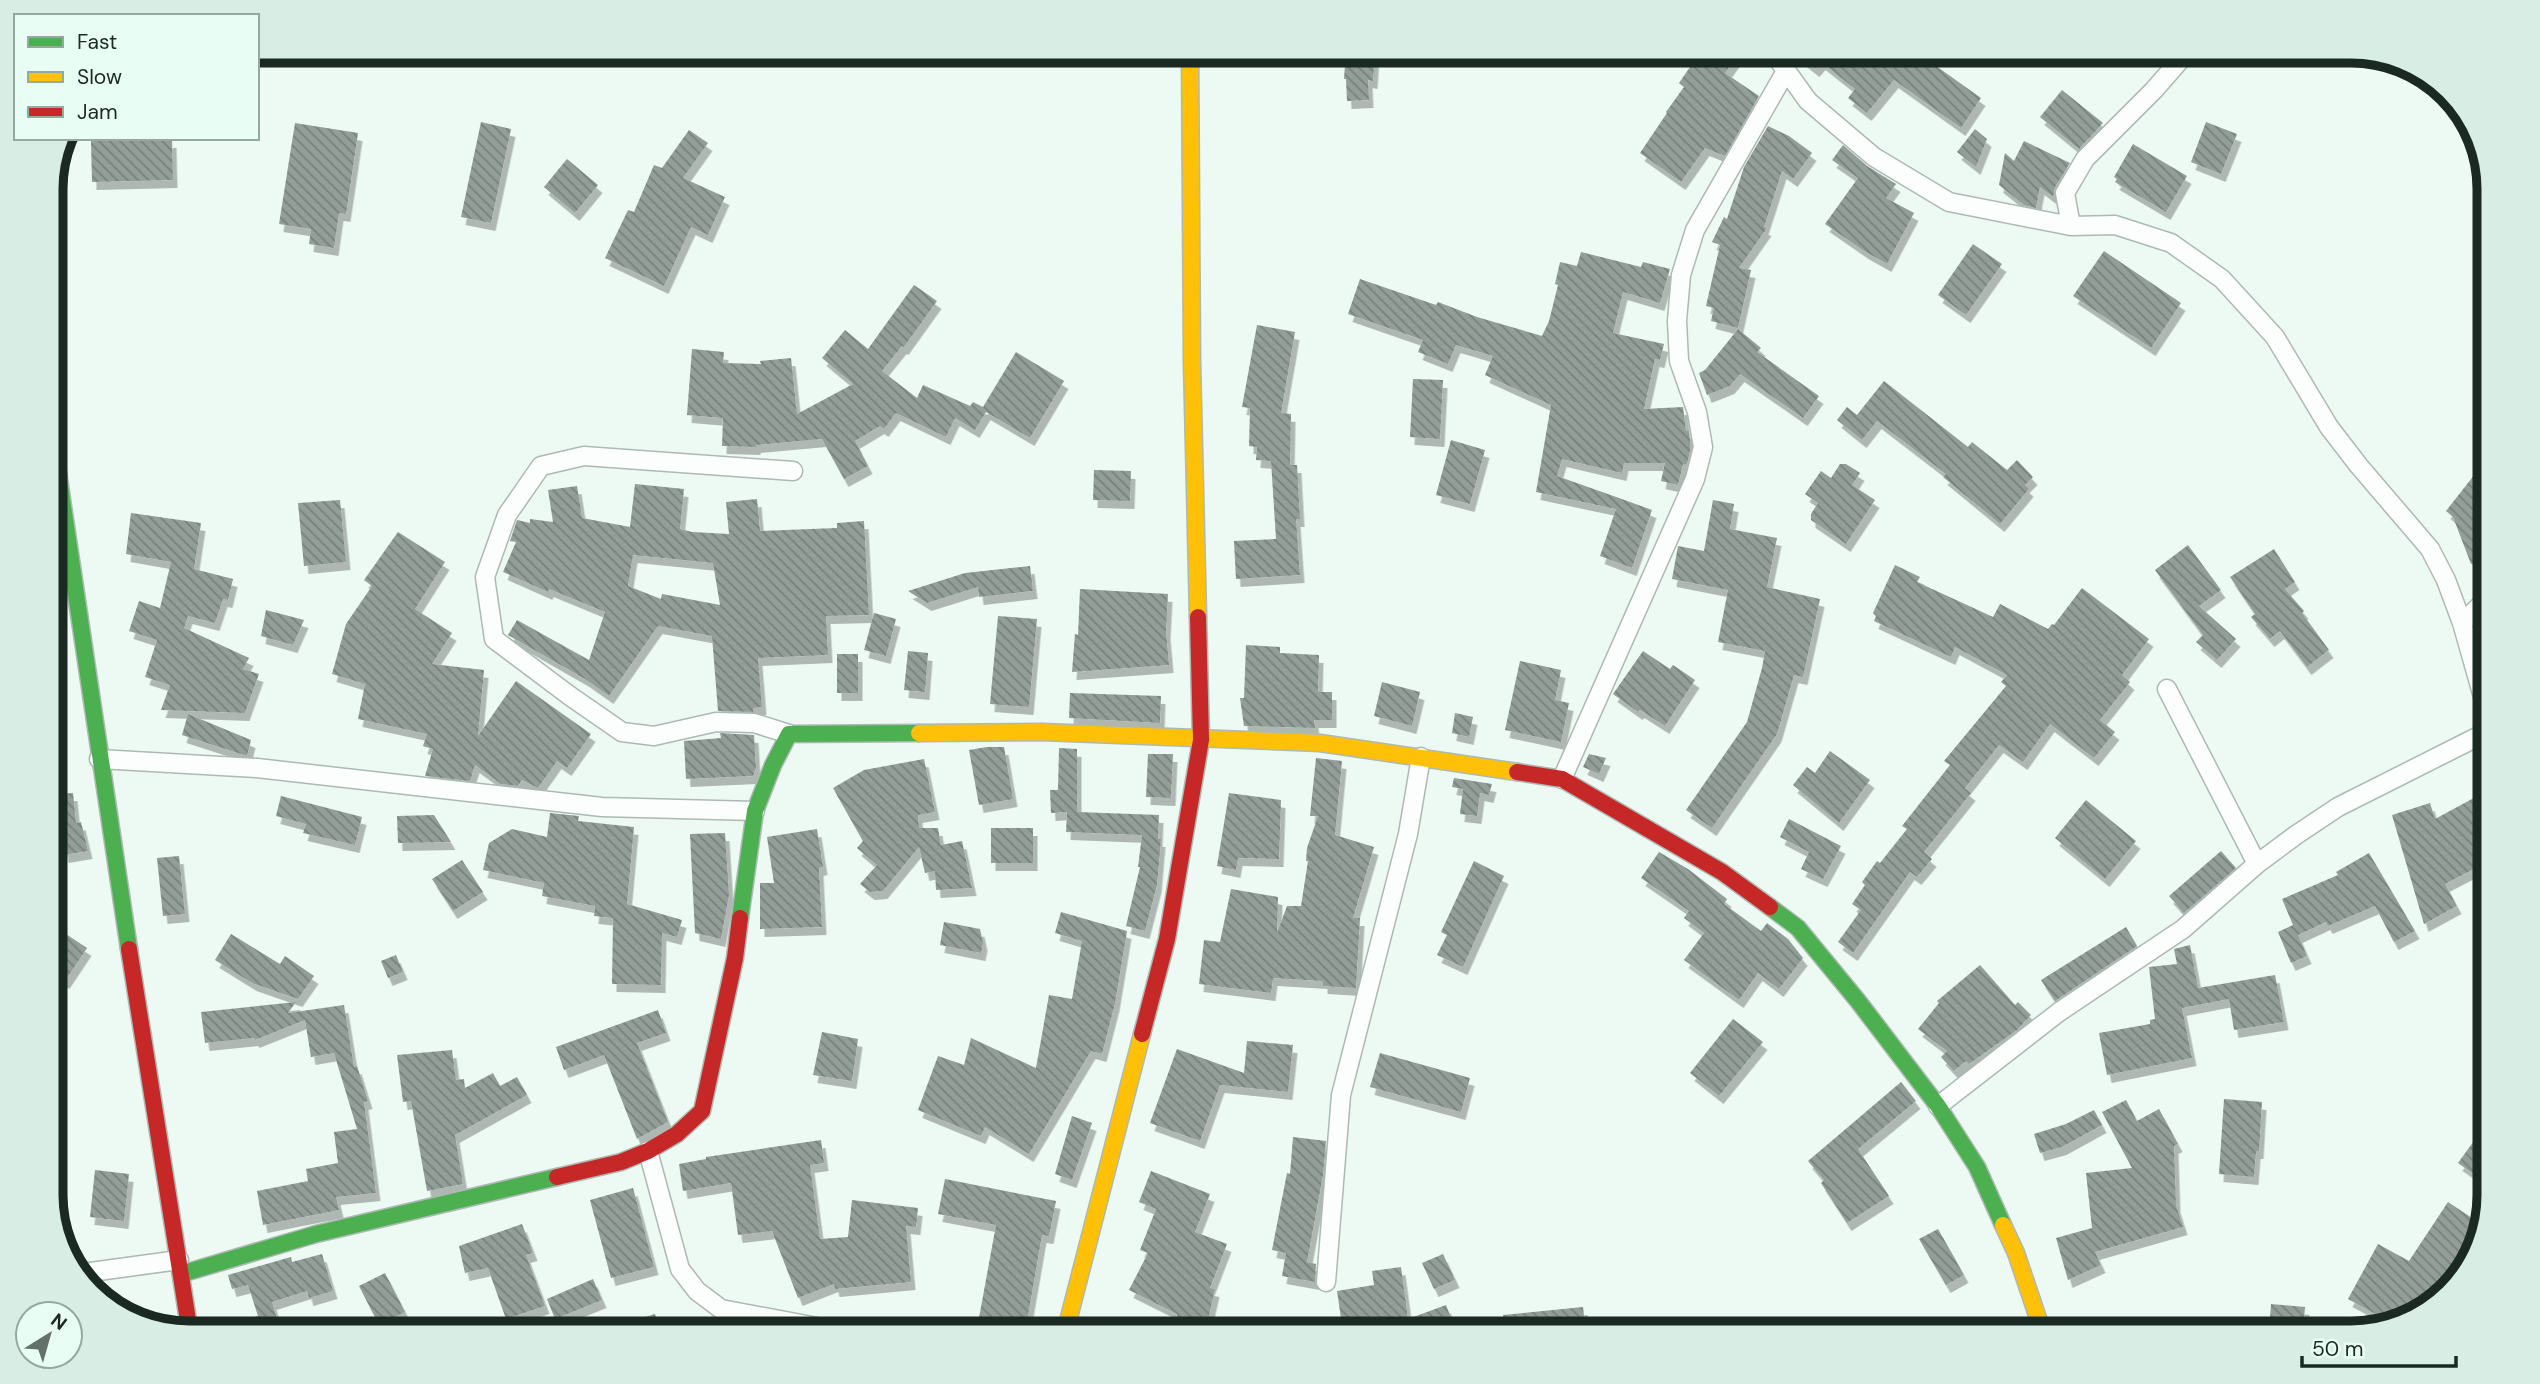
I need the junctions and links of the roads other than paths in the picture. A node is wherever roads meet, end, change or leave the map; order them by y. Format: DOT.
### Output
graph roads {
  1 [pos="1190,63"];
  2 [pos="1780,63"];
  3 [pos="2178,63"];
  4 [pos="1786,71"];
  5 [pos="2071,226"];
  6 [pos="793,471"];
  7 [pos="63,509"];
  8 [pos="2477,609"];
  9 [pos="2462,623"];
  10 [pos="2477,676"];
  11 [pos="2167,689"];
  12 [pos="789,734"];
  13 [pos="2477,737"];
  14 [pos="1200,740"];
  15 [pos="1421,757"];
  16 [pos="99,759"];
  17 [pos="1562,779"];
  18 [pos="755,811"];
  19 [pos="2257,864"];
  20 [pos="1938,1106"];
  21 [pos="648,1151"];
  22 [pos="180,1267"];
  23 [pos="90,1273"];
  24 [pos="1326,1282"];
  25 [pos="188,1321"];
  26 [pos="785,1321"];
  27 [pos="1068,1321"];
  28 [pos="2039,1321"];
  1 -- 14 [label="street"];
  2 -- 4 [label="street"];
  3 -- 5 [label="street"];
  4 -- 5 [label="street"];
  4 -- 17 [label="street"];
  5 -- 9 [label="street"];
  6 -- 12 [label="street"];
  7 -- 16 [label="street"];
  8 -- 9 [label="street"];
  9 -- 10 [label="street"];
  11 -- 19 [label="street"];
  12 -- 14 [label="street"];
  12 -- 18 [label="street"];
  13 -- 19 [label="street"];
  14 -- 15 [label="street"];
  14 -- 27 [label="street"];
  15 -- 17 [label="street"];
  15 -- 24 [label="street"];
  16 -- 18 [label="street"];
  16 -- 22 [label="street"];
  17 -- 20 [label="street"];
  18 -- 21 [label="street"];
  19 -- 20 [label="street"];
  20 -- 28 [label="street"];
  21 -- 22 [label="street"];
  21 -- 26 [label="street"];
  22 -- 23 [label="street"];
  22 -- 25 [label="street"];
}
